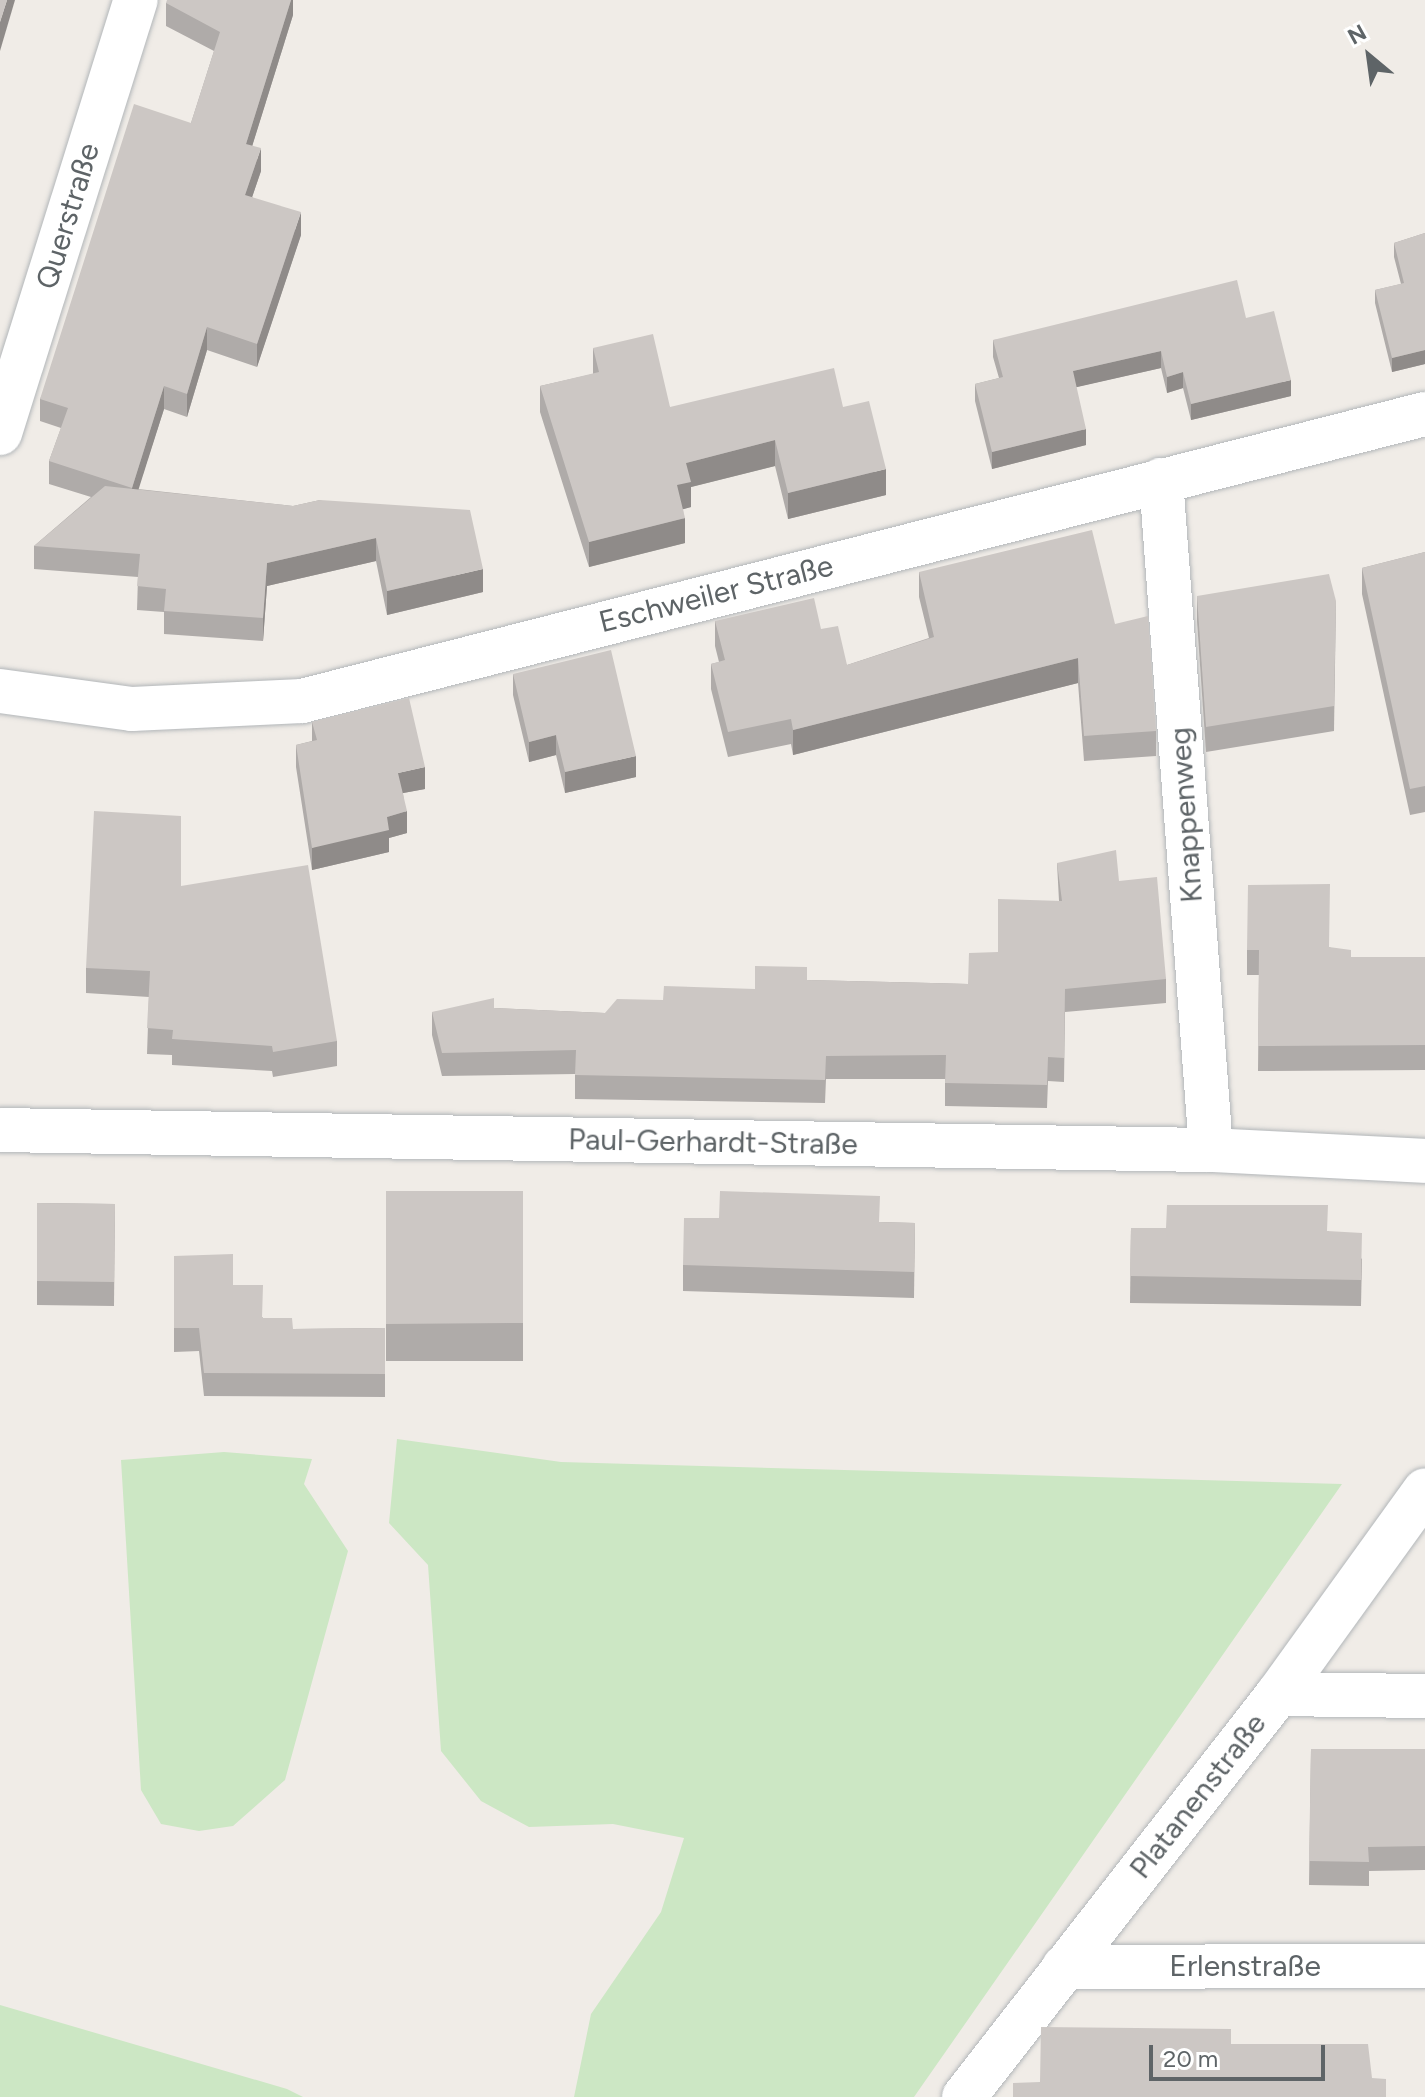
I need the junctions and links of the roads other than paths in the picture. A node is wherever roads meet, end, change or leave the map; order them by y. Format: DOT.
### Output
graph roads {
  1 [pos="136,0"];
  2 [pos="1425,414"];
  3 [pos="0,433"];
  4 [pos="1161,480"];
  5 [pos="0,691"];
  6 [pos="0,1130"];
  7 [pos="1211,1150"];
  8 [pos="1425,1161"];
  9 [pos="1425,1490"];
  10 [pos="1278,1694"];
  11 [pos="1425,1696"];
  12 [pos="1425,1966"];
  13 [pos="1064,1967"];
  14 [pos="964,2097"];
  1 -- 3 [label="street, Querstraße"];
  2 -- 4 [label="street, Eschweiler Straße"];
  4 -- 5 [label="street, Eschweiler Straße"];
  4 -- 7 [label="street, Knappenweg"];
  6 -- 7 [label="street, Paul-Gerhardt-Straße"];
  7 -- 8 [label="street, Paul-Gerhardt-Straße"];
  9 -- 10 [label="street, Platanenstraße"];
  10 -- 11 [label="street"];
  10 -- 13 [label="street, Platanenstraße"];
  12 -- 13 [label="street, Erlenstraße"];
  13 -- 14 [label="street, Platanenstraße"];
}
